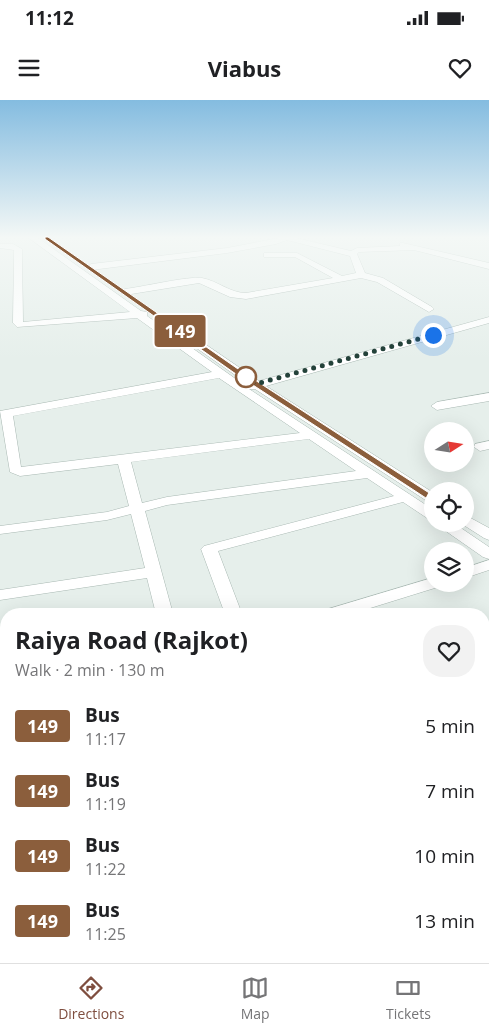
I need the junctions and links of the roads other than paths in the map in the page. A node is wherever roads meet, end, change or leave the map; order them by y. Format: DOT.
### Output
graph roads {
  1 [pos="18,278"];
  2 [pos="89,278"];
  3 [pos="105,278"];
  4 [pos="338,278"];
  5 [pos="373,278"];
  6 [pos="125,292"];
  7 [pos="429,309"];
  8 [pos="153,313"];
  9 [pos="140,314"];
  10 [pos="489,320"];
  11 [pos="221,374"];
  12 [pos="256,384"];
  13 [pos="242,389"];
  14 [pos="489,397"];
  15 [pos="437,406"];
  16 [pos="4,415"];
  17 [pos="312,435"];
  18 [pos="123,458"];
  19 [pos="371,473"];
  20 [pos="424,493"];
  21 [pos="406,497"];
  22 [pos="137,508"];
  23 [pos="424,509"];
  24 [pos="474,525"];
  25 [pos="0,530"];
  26 [pos="457,532"];
  27 [pos="489,535"];
  28 [pos="489,554"];
  29 [pos="489,565"];
  30 [pos="474,570"];
  31 [pos="154,572"];
  32 [pos="424,585"];
  33 [pos="0,596"];
  34 [pos="163,608"];
  35 [pos="232,608"];
  36 [pos="351,608"];
  1 -- 9 [label="street"];
  2 -- 9 [label="street"];
  3 -- 6 [label="street"];
  4 -- 6 [label="street"];
  5 -- 7 [label="street"];
  6 -- 8 [label="street"];
  8 -- 9 [label="street"];
  8 -- 12 [label="street"];
  9 -- 11 [label="street"];
  10 -- 12 [label="street"];
  11 -- 13 [label="street"];
  11 -- 16 [label="street"];
  12 -- 13 [label="street"];
  12 -- 20 [label="street"];
  13 -- 17 [label="street"];
  14 -- 15 [label="street"];
  16 -- 18 [label="street"];
  17 -- 18 [label="street"];
  17 -- 19 [label="street"];
  18 -- 22 [label="street"];
  19 -- 21 [label="street"];
  19 -- 22 [label="street"];
  21 -- 23 [label="street"];
  21 -- 35 [label="street"];
  22 -- 25 [label="street"];
  22 -- 31 [label="street"];
  24 -- 27 [label="street"];
  26 -- 28 [label="street"];
  29 -- 30 [label="street"];
  31 -- 33 [label="street"];
  31 -- 34 [label="street"];
  32 -- 36 [label="street"];
}
